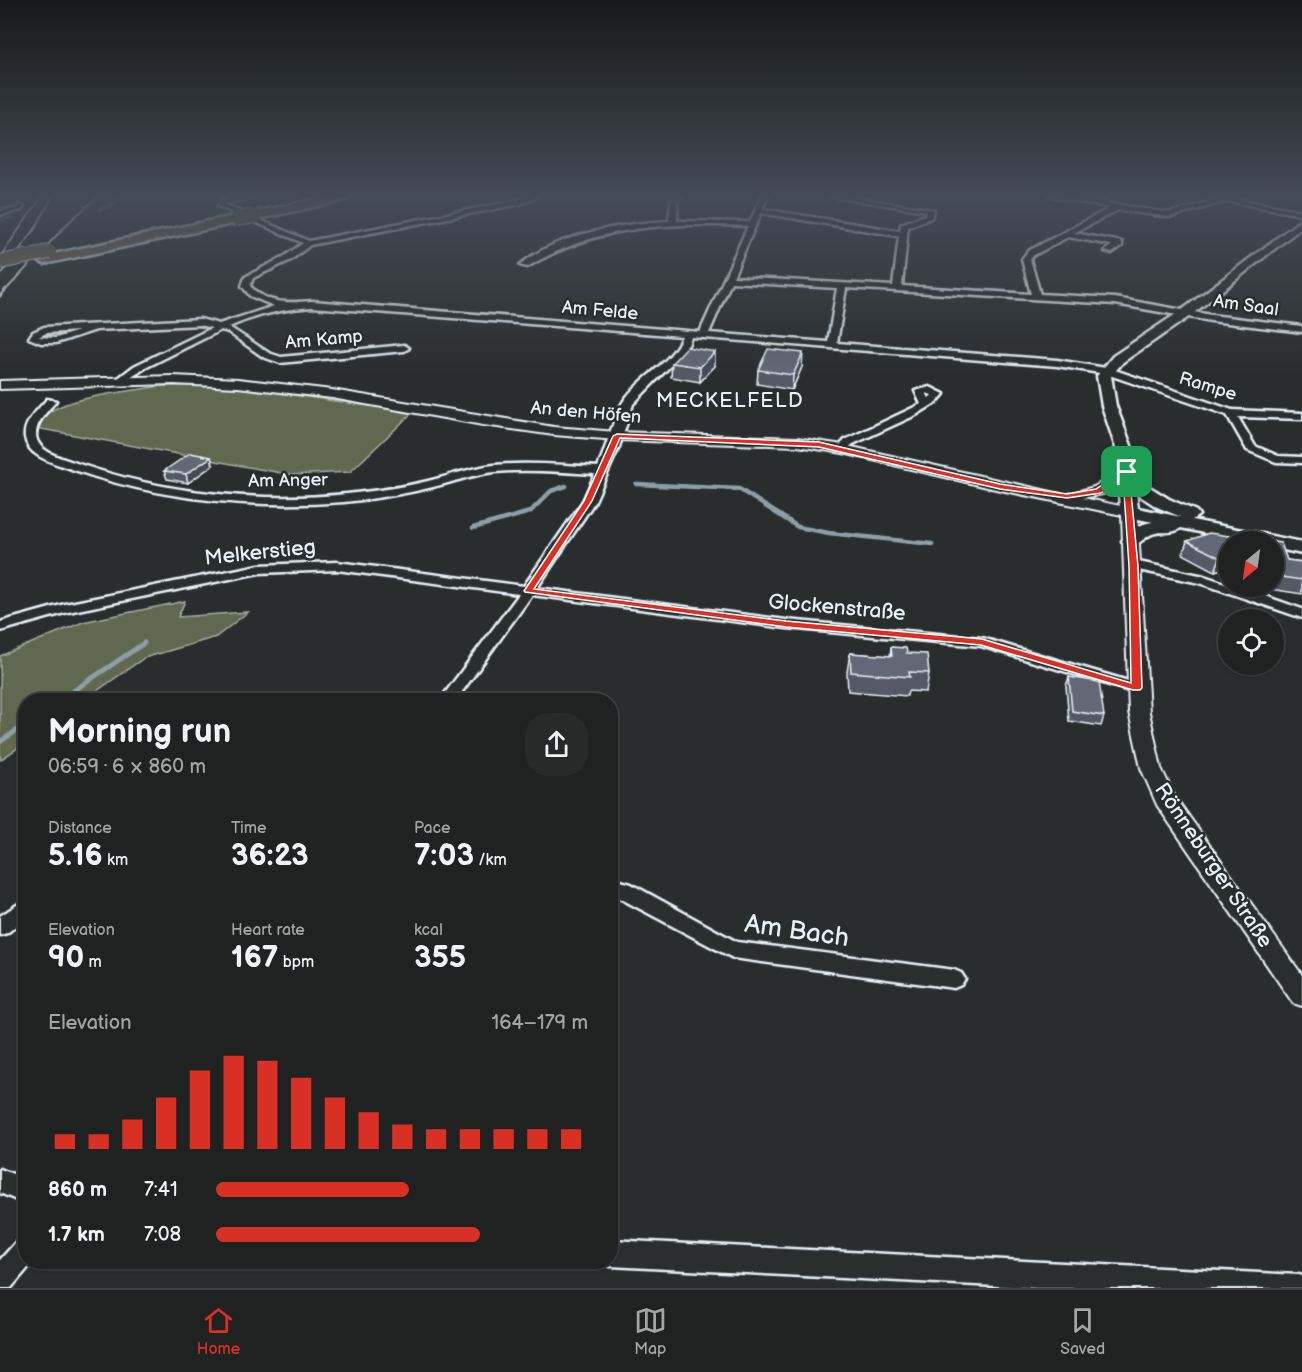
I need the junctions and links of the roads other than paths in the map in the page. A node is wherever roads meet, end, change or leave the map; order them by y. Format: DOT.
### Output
graph roads {
  1 [pos="47,256"];
  2 [pos="291,256"];
  3 [pos="538,256"];
  4 [pos="737,256"];
  5 [pos="900,256"];
  6 [pos="1028,256"];
  7 [pos="1259,256"];
  8 [pos="0,262"];
  9 [pos="524,265"];
  10 [pos="0,269"];
  11 [pos="727,279"];
  12 [pos="842,286"];
  13 [pos="897,290"];
  14 [pos="1036,297"];
  15 [pos="281,306"];
  16 [pos="1186,313"];
  17 [pos="220,326"];
  18 [pos="92,329"];
  19 [pos="1302,329"];
  20 [pos="687,334"];
  21 [pos="703,335"];
  22 [pos="832,345"];
  23 [pos="404,348"];
  24 [pos="168,353"];
  25 [pos="1108,371"];
  26 [pos="143,380"];
  27 [pos="121,381"];
  28 [pos="0,385"];
  29 [pos="51,401"];
  30 [pos="926,404"];
  31 [pos="1231,413"];
  32 [pos="1302,416"];
  33 [pos="617,436"];
  34 [pos="843,449"];
  35 [pos="1302,460"];
  36 [pos="601,471"];
  37 [pos="1127,476"];
  38 [pos="1032,493"];
  39 [pos="1053,497"];
  40 [pos="1129,512"];
  41 [pos="1215,530"];
  42 [pos="1220,531"];
  43 [pos="1231,531"];
  44 [pos="1131,538"];
  45 [pos="1284,544"];
  46 [pos="1302,548"];
  47 [pos="1134,566"];
  48 [pos="528,591"];
  49 [pos="1302,614"];
  50 [pos="0,627"];
  51 [pos="1136,688"];
  52 [pos="453,693"];
  53 [pos="618,887"];
  54 [pos="18,912"];
  55 [pos="0,927"];
  56 [pos="954,980"];
  57 [pos="1302,995"];
  58 [pos="0,1181"];
  59 [pos="18,1189"];
  60 [pos="618,1253"];
  61 [pos="18,1259"];
  62 [pos="0,1280"];
  63 [pos="1299,1288"];
  1 -- 8 [label="highway, bridge"];
  1 -- 10 [label="highway"];
  2 -- 15 [label="street"];
  3 -- 9 [label="street"];
  4 -- 11 [label="street"];
  5 -- 13 [label="street"];
  6 -- 14 [label="street"];
  7 -- 16 [label="main road"];
  11 -- 12 [label="street, Am Saal"];
  11 -- 21 [label="street"];
  12 -- 13 [label="street, Am Saal"];
  12 -- 22 [label="street"];
  13 -- 14 [label="street, Am Saal"];
  14 -- 16 [label="street, Am Saal"];
  15 -- 17 [label="street, Am Felde"];
  15 -- 20 [label="street, Am Felde"];
  16 -- 19 [label="street, Am Saal"];
  16 -- 25 [label="main road"];
  17 -- 18 [label="street, Am Felde"];
  17 -- 23 [label="street, Am Kamp"];
  17 -- 24 [label="street"];
  18 -- 18 [label="street, Am Felde"];
  20 -- 21 [label="street, Am Felde"];
  20 -- 33 [label="street"];
  21 -- 22 [label="street, Am Felde"];
  22 -- 25 [label="street, Am Felde"];
  24 -- 26 [label="street"];
  24 -- 27 [label="street"];
  25 -- 31 [label="street, Rampe"];
  25 -- 37 [label="main road"];
  26 -- 27 [label="street, An den Höfen"];
  26 -- 33 [label="street, An den Höfen"];
  27 -- 28 [label="street, An den Höfen"];
  29 -- 36 [label="street, Am Anger"];
  30 -- 34 [label="street"];
  31 -- 32 [label="street, Rampe"];
  31 -- 35 [label="street"];
  33 -- 34 [label="street, An den Höfen"];
  33 -- 36 [label="street"];
  34 -- 38 [label="street, An den Höfen"];
  36 -- 48 [label="street"];
  37 -- 38 [label="street"];
  37 -- 40 [label="main road"];
  37 -- 43 [label="main road"];
  38 -- 39 [label="street, An den Höfen"];
  39 -- 40 [label="street, An den Höfen"];
  39 -- 44 [label="street"];
  40 -- 41 [label="main road"];
  40 -- 44 [label="street, Rönneburger Straße"];
  41 -- 42 [label="main road"];
  41 -- 44 [label="main road"];
  44 -- 47 [label="street, Rönneburger Straße"];
  45 -- 46 [label="main road"];
  47 -- 49 [label="street"];
  47 -- 51 [label="street, Rönneburger Straße"];
  48 -- 50 [label="street, Melkerstieg"];
  48 -- 51 [label="street, Glockenstraße"];
  48 -- 52 [label="street"];
  51 -- 57 [label="street, Rönneburger Straße"];
  53 -- 56 [label="street, Am Bach"];
  54 -- 55 [label="street"];
  58 -- 59 [label="street"];
  60 -- 63 [label="street"];
  61 -- 62 [label="street"];
}
